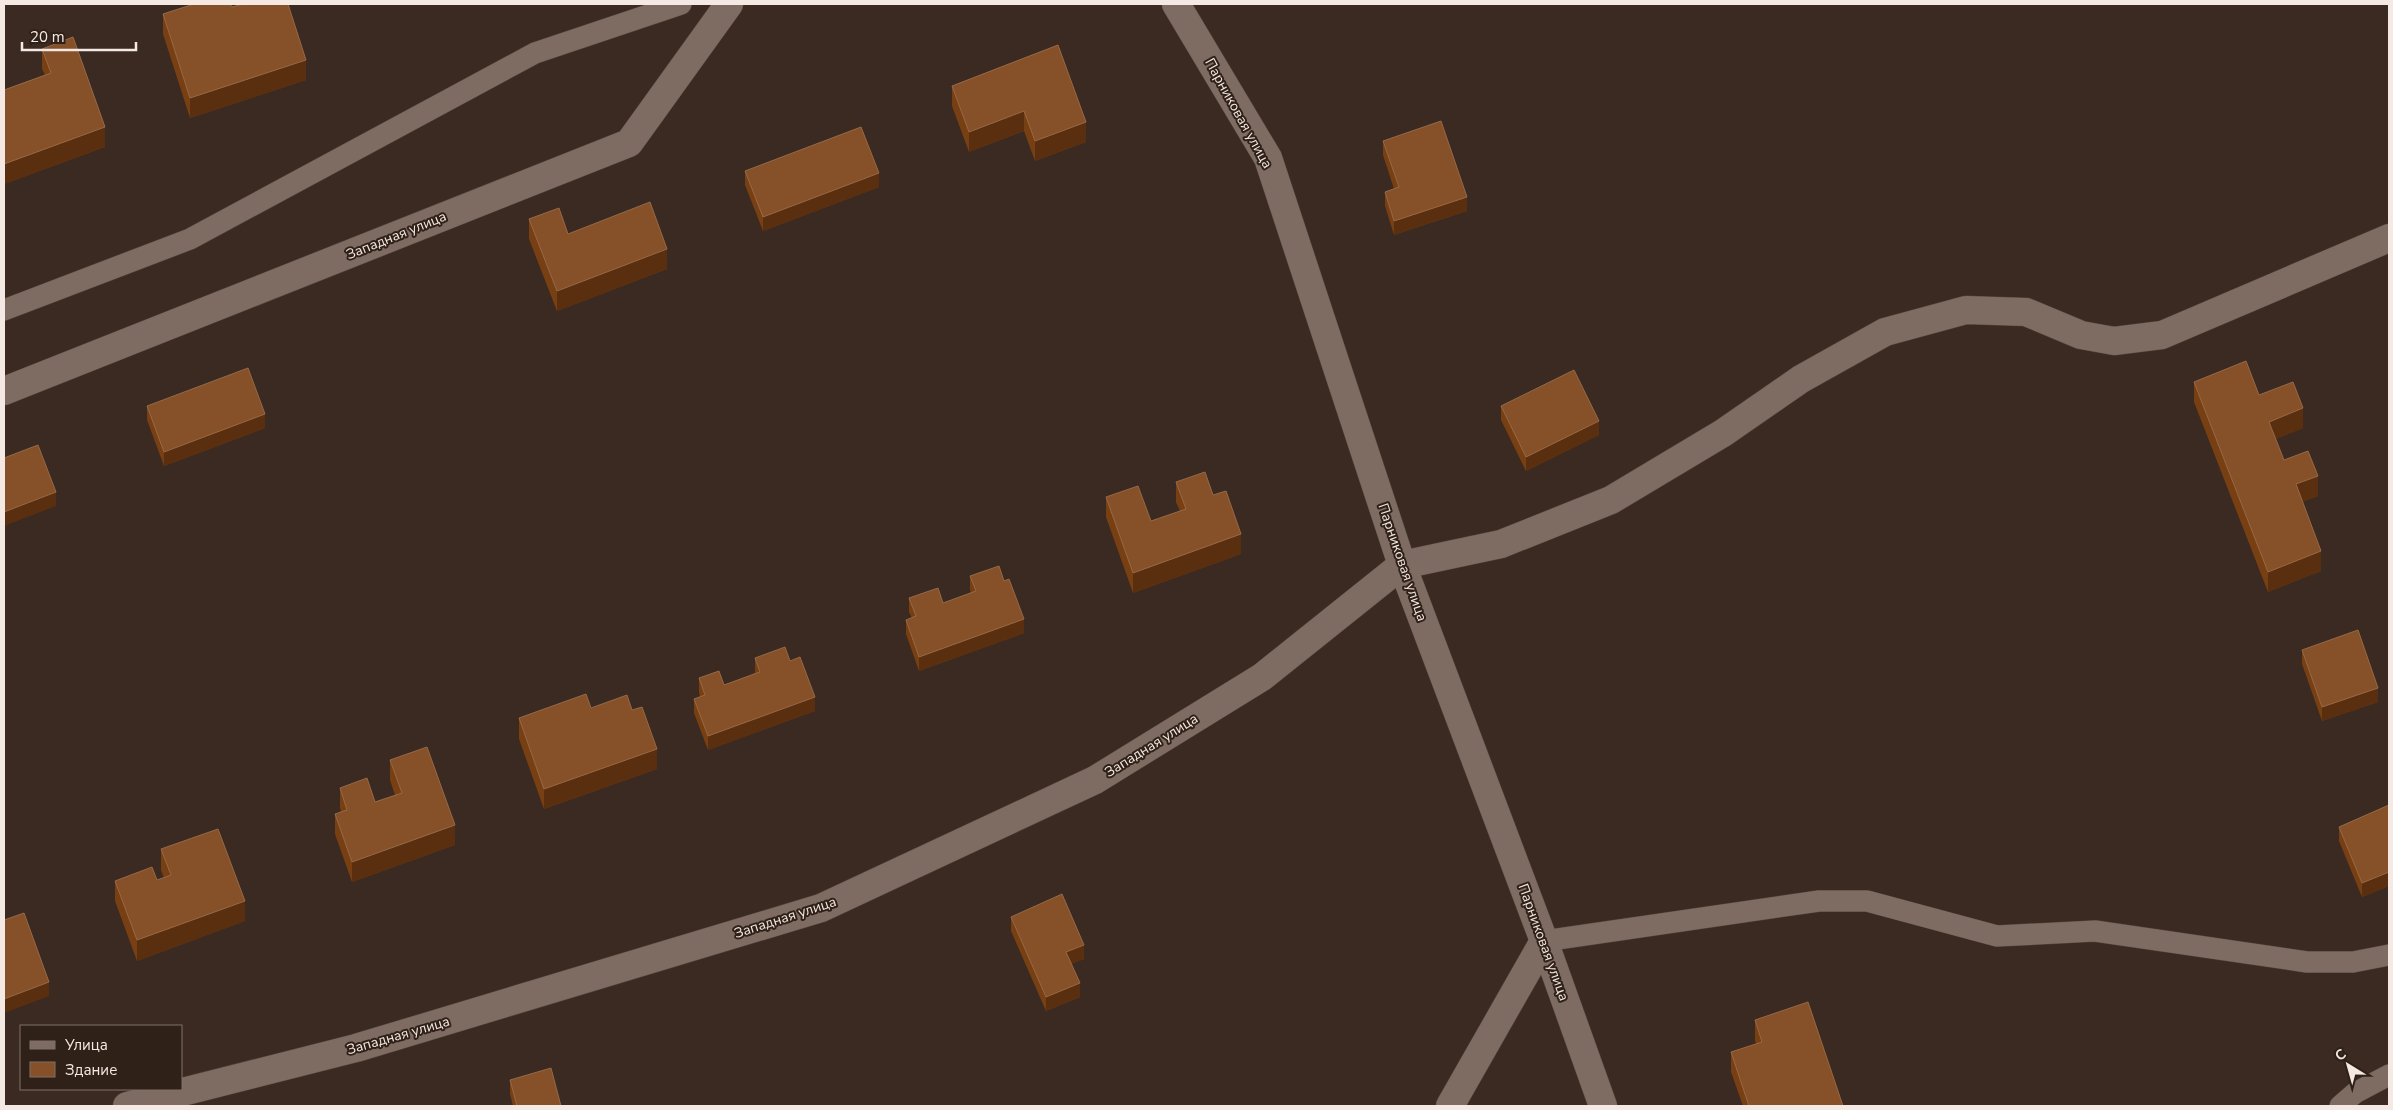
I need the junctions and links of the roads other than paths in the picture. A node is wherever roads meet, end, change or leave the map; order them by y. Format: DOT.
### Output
graph roads {
  1 [pos="681,4"];
  2 [pos="729,4"];
  3 [pos="1183,15"];
  4 [pos="2389,238"];
  5 [pos="4,310"];
  6 [pos="4,391"];
  7 [pos="1402,565"];
  8 [pos="1544,941"];
  9 [pos="2389,955"];
  10 [pos="2389,1075"];
  11 [pos="127,1106"];
  12 [pos="1450,1106"];
  13 [pos="1603,1106"];
  14 [pos="2340,1106"];
  1 -- 5 [label="lane"];
  2 -- 6 [label="street, Западная улица"];
  3 -- 7 [label="street, Парниковая улица"];
  4 -- 7 [label="street"];
  7 -- 8 [label="street, Парниковая улица"];
  7 -- 11 [label="street, Западная улица"];
  8 -- 9 [label="lane"];
  8 -- 12 [label="street"];
  8 -- 13 [label="street, Парниковая улица"];
  10 -- 14 [label="lane"];
}
